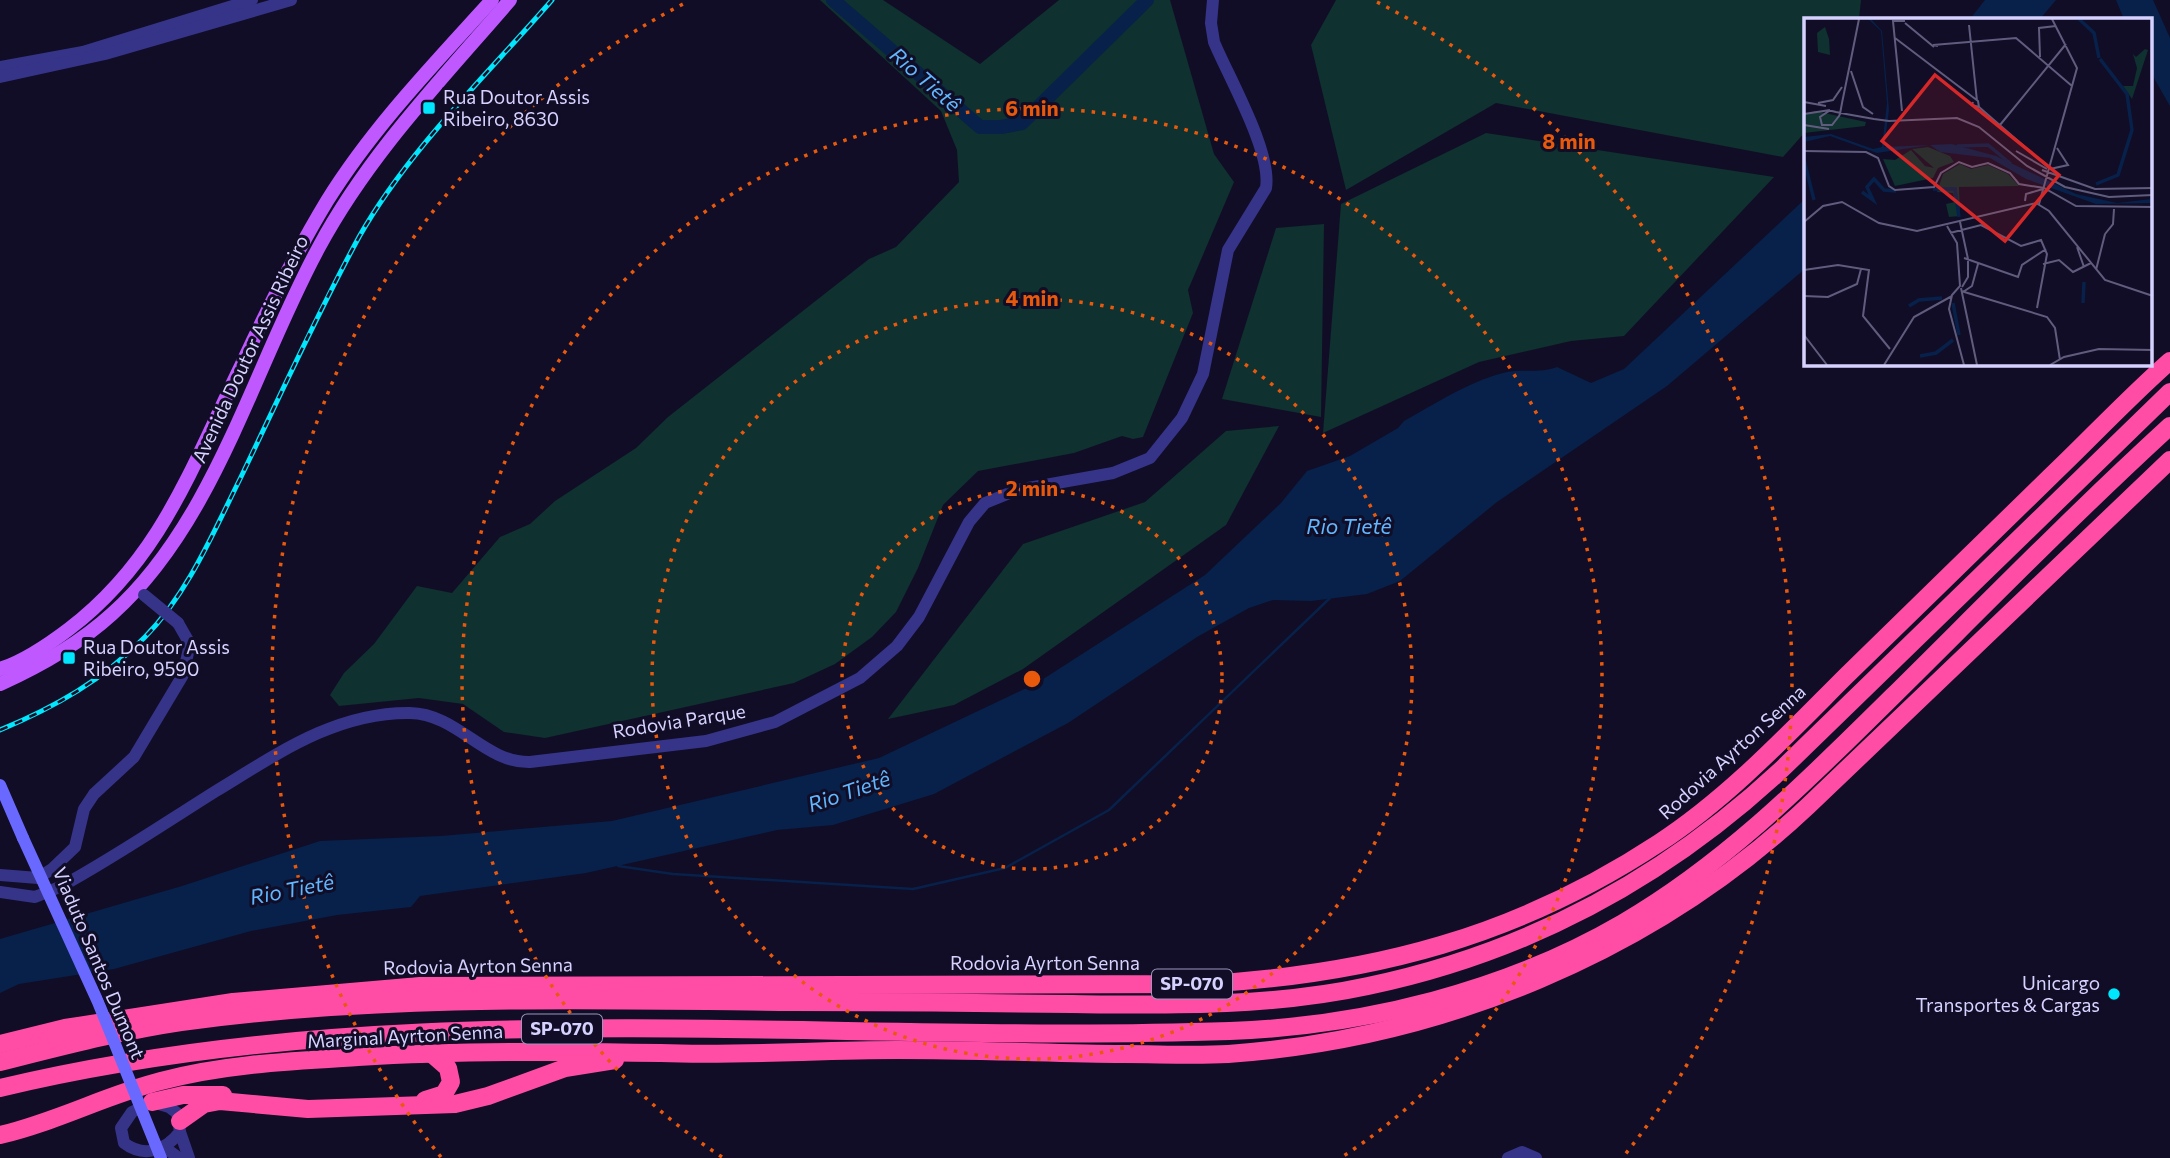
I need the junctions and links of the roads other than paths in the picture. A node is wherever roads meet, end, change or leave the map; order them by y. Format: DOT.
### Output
graph roads {
  1 [pos="252,0"];
  2 [pos="291,0"];
  3 [pos="492,0"];
  4 [pos="510,0"];
  5 [pos="1213,0"];
  6 [pos="0,67"];
  7 [pos="0,77"];
  8 [pos="2170,362"];
  9 [pos="2170,392"];
  10 [pos="2170,426"];
  11 [pos="2170,460"];
  12 [pos="188,478"];
  13 [pos="194,508"];
  14 [pos="141,592"];
  15 [pos="0,669"];
  16 [pos="0,684"];
  17 [pos="0,785"];
  18 [pos="0,875"];
  19 [pos="0,892"];
  20 [pos="781,1031"];
  21 [pos="0,1044"];
  22 [pos="1026,1052"];
  23 [pos="659,1054"];
  24 [pos="432,1055"];
  25 [pos="0,1062"];
  26 [pos="0,1088"];
  27 [pos="152,1102"];
  28 [pos="180,1127"];
  29 [pos="0,1135"];
  30 [pos="124,1143"];
  31 [pos="162,1153"];
  32 [pos="146,1155"];
  33 [pos="128,1158"];
  34 [pos="179,1158"];
  35 [pos="189,1158"];
  36 [pos="1508,1158"];
  37 [pos="1536,1158"];
  1 -- 6 [label="street"];
  2 -- 7 [label="street"];
  3 -- 12 [label="main road, Avenida Doutor Assis Ribeiro"];
  4 -- 13 [label="main road, Avenida Doutor Assis Ribeiro"];
  5 -- 19 [label="street, Rodovia Parque"];
  8 -- 21 [label="highway, Rodovia Ayrton Senna / SP-070"];
  9 -- 25 [label="highway, Rodovia Ayrton Senna / SP-070"];
  10 -- 20 [label="highway, SP-070"];
  11 -- 22 [label="highway"];
  12 -- 13 [label="main road"];
  12 -- 15 [label="main road, Avenida Doutor Assis Ribeiro"];
  13 -- 14 [label="main road, Avenida Doutor Assis Ribeiro"];
  14 -- 16 [label="main road, Avenida Doutor Assis Ribeiro"];
  14 -- 18 [label="street, bridge"];
  17 -- 31 [label="main road, Viaduto Santos Dumont, bridge"];
  20 -- 22 [label="highway"];
  20 -- 26 [label="highway, SP-070"];
  22 -- 23 [label="highway, Marginal Ayrton Senna"];
  23 -- 24 [label="highway, Marginal Ayrton Senna"];
  23 -- 28 [label="highway"];
  24 -- 27 [label="highway"];
  24 -- 29 [label="highway, Marginal Ayrton Senna"];
  27 -- 28 [label="street"];
  27 -- 30 [label="street"];
  28 -- 31 [label="street"];
  28 -- 35 [label="street"];
  30 -- 32 [label="street"];
  30 -- 33 [label="street"];
  31 -- 32 [label="street"];
  31 -- 34 [label="street"];
  36 -- 37 [label="street"];
}
